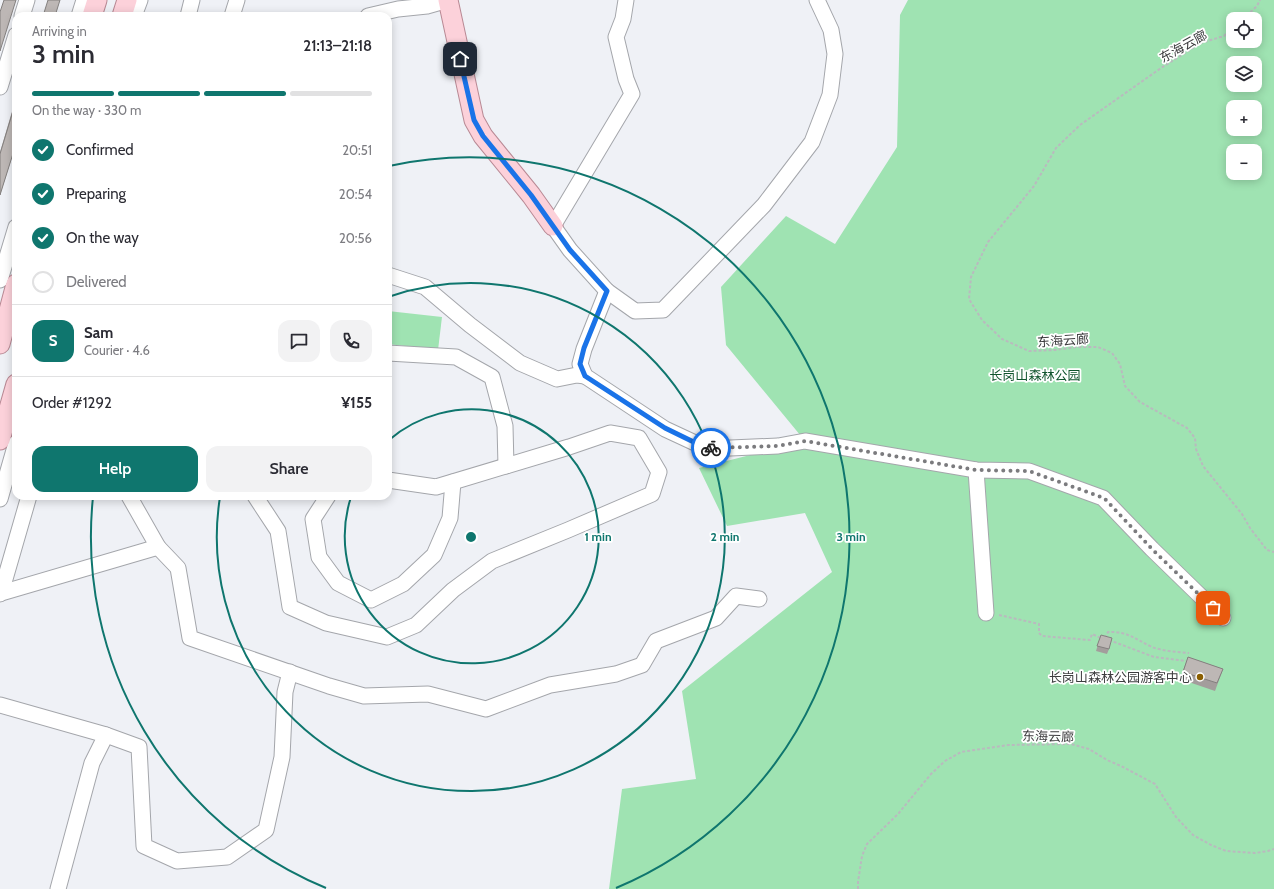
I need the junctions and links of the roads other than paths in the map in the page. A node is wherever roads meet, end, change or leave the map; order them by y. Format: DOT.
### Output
graph roads {
  1 [pos="27,0"];
  2 [pos="84,0"];
  3 [pos="97,0"];
  4 [pos="126,0"];
  5 [pos="140,0"];
  6 [pos="192,0"];
  7 [pos="237,0"];
  8 [pos="448,0"];
  9 [pos="626,0"];
  10 [pos="817,0"];
  11 [pos="23,12"];
  12 [pos="80,12"];
  13 [pos="93,12"];
  14 [pos="123,12"];
  15 [pos="136,12"];
  16 [pos="189,12"];
  17 [pos="233,12"];
  18 [pos="385,12"];
  19 [pos="12,48"];
  20 [pos="0,87"];
  21 [pos="553,226"];
  22 [pos="12,240"];
  23 [pos="392,275"];
  24 [pos="0,280"];
  25 [pos="607,291"];
  26 [pos="12,299"];
  27 [pos="0,344"];
  28 [pos="392,353"];
  29 [pos="585,376"];
  30 [pos="12,398"];
  31 [pos="0,440"];
  32 [pos="12,457"];
  33 [pos="506,466"];
  34 [pos="976,470"];
  35 [pos="392,481"];
  36 [pos="453,482"];
  37 [pos="0,499"];
  38 [pos="28,500"];
  39 [pos="131,500"];
  40 [pos="258,500"];
  41 [pos="325,500"];
  42 [pos="158,546"];
  43 [pos="0,593"];
  44 [pos="759,599"];
  45 [pos="986,613"];
  46 [pos="1223,618"];
  47 [pos="290,672"];
  48 [pos="0,704"];
  49 [pos="106,735"];
  50 [pos="58,889"];
  1 -- 11 [label="street"];
  2 -- 12 [label="street"];
  3 -- 13 [label="main road"];
  4 -- 14 [label="main road"];
  5 -- 15 [label="street"];
  6 -- 16 [label="street"];
  7 -- 17 [label="street"];
  8 -- 18 [label="street"];
  8 -- 21 [label="main road"];
  9 -- 21 [label="street"];
  10 -- 25 [label="street"];
  19 -- 20 [label="street"];
  21 -- 25 [label="street"];
  22 -- 24 [label="street"];
  23 -- 29 [label="street"];
  25 -- 29 [label="street"];
  26 -- 27 [label="main road"];
  28 -- 33 [label="street"];
  29 -- 34 [label="street"];
  30 -- 31 [label="main road"];
  32 -- 37 [label="street"];
  33 -- 36 [label="street"];
  33 -- 40 [label="street"];
  34 -- 45 [label="street"];
  34 -- 46 [label="street"];
  35 -- 36 [label="street"];
  36 -- 41 [label="street"];
  38 -- 43 [label="street"];
  39 -- 42 [label="street"];
  42 -- 43 [label="street"];
  42 -- 47 [label="street"];
  44 -- 47 [label="street"];
  47 -- 49 [label="street"];
  48 -- 49 [label="street"];
  49 -- 50 [label="street"];
}
